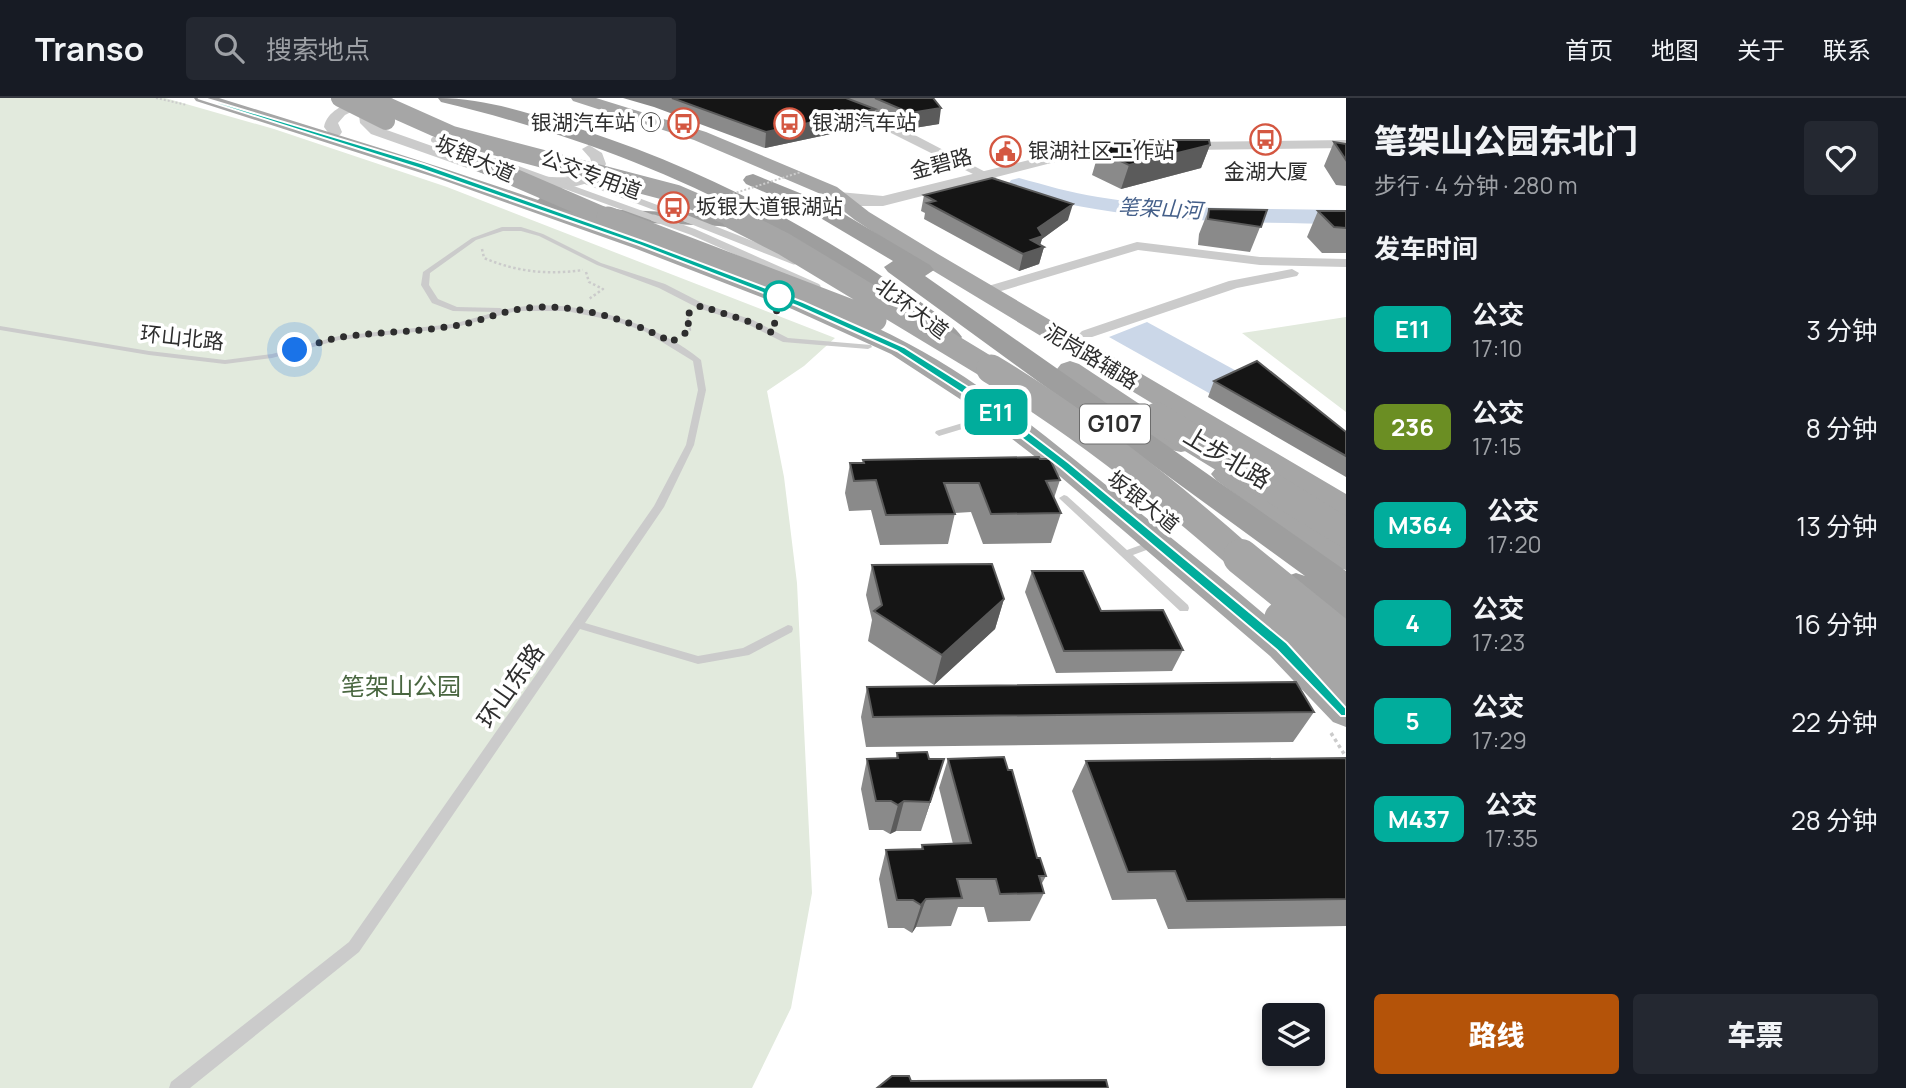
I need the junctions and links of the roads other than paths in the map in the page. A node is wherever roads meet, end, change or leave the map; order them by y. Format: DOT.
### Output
graph roads {
  1 [pos="202,98"];
  2 [pos="340,98"];
  3 [pos="369,98"];
  4 [pos="387,98"];
  5 [pos="436,98"];
  6 [pos="447,98"];
  7 [pos="509,98"];
  8 [pos="579,98"];
  9 [pos="252,99"];
  10 [pos="840,105"];
  11 [pos="335,132"];
  12 [pos="443,138"];
  13 [pos="1346,146"];
  14 [pos="589,149"];
  15 [pos="679,150"];
  16 [pos="800,175"];
  17 [pos="988,176"];
  18 [pos="839,197"];
  19 [pos="547,202"];
  20 [pos="760,225"];
  21 [pos="873,231"];
  22 [pos="642,243"];
  23 [pos="1346,262"];
  24 [pos="1346,271"];
  25 [pos="853,276"];
  26 [pos="983,292"];
  27 [pos="516,309"];
  28 [pos="566,309"];
  29 [pos="0,328"];
  30 [pos="876,335"];
  31 [pos="1076,338"];
  32 [pos="1033,345"];
  33 [pos="999,415"];
  34 [pos="1151,418"];
  35 [pos="939,433"];
  36 [pos="1164,489"];
  37 [pos="1064,498"];
  38 [pos="1346,508"];
  39 [pos="1346,533"];
  40 [pos="1158,543"];
  41 [pos="1126,554"];
  42 [pos="1346,559"];
  43 [pos="1343,601"];
  44 [pos="1184,608"];
  45 [pos="579,625"];
  46 [pos="788,629"];
  47 [pos="1282,633"];
  48 [pos="1346,642"];
  49 [pos="1346,667"];
  50 [pos="1346,685"];
  51 [pos="1346,692"];
  52 [pos="1337,720"];
  53 [pos="177,1088"];
  1 -- 22 [label="main road"];
  2 -- 12 [label="main road, 坂银大道, bridge"];
  3 -- 11 [label="street"];
  3 -- 12 [label="main road, 坂银大道, bridge"];
  4 -- 14 [label="street"];
  5 -- 14 [label="highway"];
  6 -- 25 [label="highway, 北环大道 / G107"];
  7 -- 15 [label="highway"];
  8 -- 16 [label="main road, 泥岗路辅路"];
  9 -- 11 [label="main road"];
  10 -- 17 [label="street"];
  11 -- 19 [label="main road"];
  12 -- 25 [label="main road, 坂银大道, bridge"];
  12 -- 30 [label="main road, 坂银大道, bridge"];
  13 -- 17 [label="street, 金碧路"];
  14 -- 20 [label="highway"];
  16 -- 18 [label="main road, 泥岗路辅路"];
  16 -- 21 [label="highway"];
  17 -- 18 [label="street, 金碧路"];
  17 -- 21 [label="street, 金碧路"];
  18 -- 21 [label="main road, 泥岗路辅路"];
  19 -- 20 [label="highway"];
  19 -- 22 [label="main road"];
  20 -- 25 [label="highway"];
  21 -- 26 [label="main road, 泥岗路辅路"];
  21 -- 32 [label="highway"];
  21 -- 43 [label="highway, 北环大道 / G107"];
  22 -- 33 [label="main road"];
  23 -- 26 [label="street"];
  24 -- 31 [label="street"];
  25 -- 36 [label="main road, 坂银大道, bridge"];
  25 -- 43 [label="highway, 北环大道 / G107"];
  26 -- 31 [label="main road, 泥岗路辅路"];
  27 -- 28 [label="lane, 环山北路"];
  27 -- 29 [label="lane, 环山北路"];
  27 -- 30 [label="lane"];
  28 -- 45 [label="lane, 环山东路"];
  30 -- 47 [label="main road, 坂银大道"];
  31 -- 38 [label="main road, 泥岗路辅路"];
  32 -- 34 [label="main road, 上步北路"];
  33 -- 35 [label="lane"];
  33 -- 40 [label="main road"];
  34 -- 39 [label="main road, 上步北路, bridge"];
  34 -- 42 [label="main road"];
  36 -- 43 [label="main road, 坂银大道, bridge"];
  36 -- 48 [label="main road, bridge"];
  37 -- 41 [label="lane"];
  40 -- 41 [label="lane"];
  40 -- 47 [label="main road"];
  41 -- 44 [label="lane"];
  45 -- 46 [label="lane"];
  45 -- 53 [label="lane, 环山东路"];
  47 -- 49 [label="main road, bridge"];
  47 -- 50 [label="main road, 坂银大道, bridge"];
  47 -- 51 [label="main road"];
  47 -- 52 [label="main road"];
}
